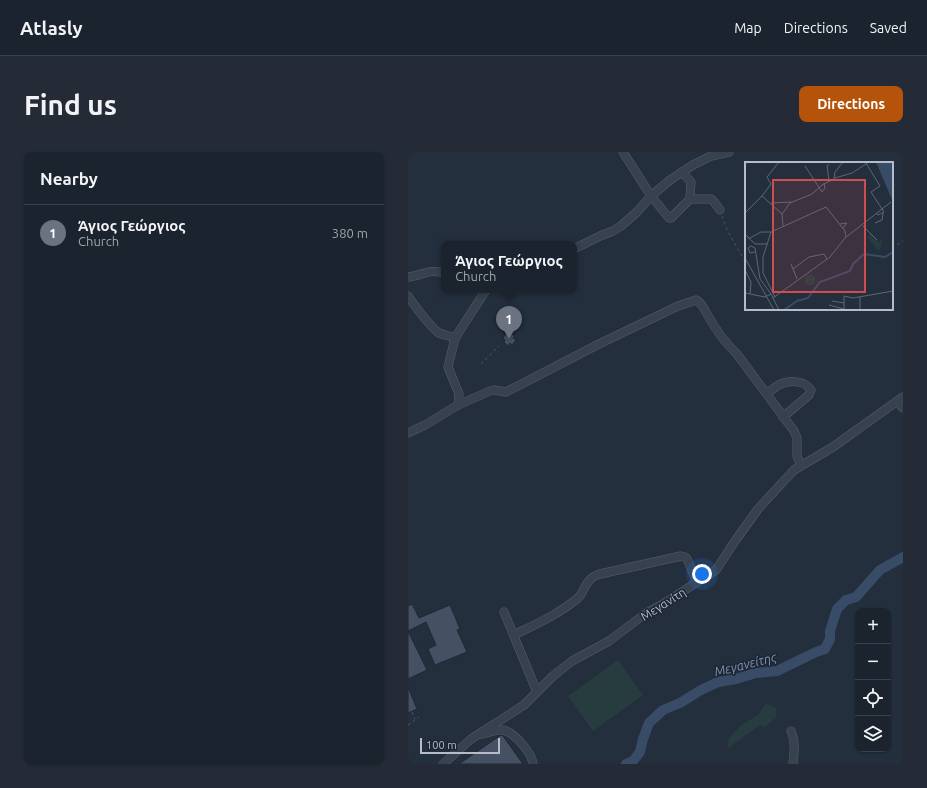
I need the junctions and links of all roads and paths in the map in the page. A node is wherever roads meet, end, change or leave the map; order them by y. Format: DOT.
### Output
graph roads {
  1 [pos="623,152"];
  2 [pos="729,152"];
  3 [pos="710,154"];
  4 [pos="682,172"];
  5 [pos="651,196"];
  6 [pos="690,199"];
  7 [pos="720,210"];
  8 [pos="903,241"];
  9 [pos="893,247"];
  10 [pos="577,248"];
  11 [pos="745,261"];
  12 [pos="441,273"];
  13 [pos="408,277"];
  14 [pos="484,293"];
  15 [pos="408,296"];
  16 [pos="455,338"];
  17 [pos="499,346"];
  18 [pos="481,364"];
  19 [pos="767,394"];
  20 [pos="900,399"];
  21 [pos="458,405"];
  22 [pos="903,408"];
  23 [pos="783,417"];
  24 [pos="408,433"];
  25 [pos="801,466"];
  26 [pos="697,582"];
  27 [pos="504,612"];
  28 [pos="514,635"];
  29 [pos="537,692"];
  30 [pos="412,712"];
  31 [pos="419,717"];
  32 [pos="416,719"];
  33 [pos="408,725"];
  34 [pos="791,731"];
  35 [pos="476,735"];
  36 [pos="444,764"];
  37 [pos="533,764"];
  38 [pos="794,764"];
  1 -- 5 [label="street"];
  2 -- 3 [label="street"];
  3 -- 4 [label="street"];
  4 -- 5 [label="street"];
  4 -- 6 [label="street"];
  5 -- 6 [label="street"];
  5 -- 10 [label="street"];
  6 -- 7 [label="street"];
  7 -- 11 [label="path"];
  8 -- 9 [label="path"];
  12 -- 13 [label="street"];
  14 -- 16 [label="street"];
  15 -- 16 [label="street"];
  16 -- 21 [label="street"];
  17 -- 18 [label="path"];
  19 -- 21 [label="street"];
  19 -- 23 [label="street"];
  19 -- 23 [label="street"];
  20 -- 22 [label="street"];
  20 -- 25 [label="street, Μεγανίτη"];
  21 -- 24 [label="street"];
  23 -- 25 [label="street"];
  25 -- 26 [label="street, Μεγανίτη"];
  26 -- 28 [label="street"];
  26 -- 29 [label="street, Μεγανίτη"];
  27 -- 28 [label="street"];
  28 -- 29 [label="street"];
  29 -- 35 [label="street, Μεγανίτη"];
  30 -- 32 [label="path"];
  31 -- 32 [label="path"];
  32 -- 33 [label="path"];
  34 -- 38 [label="street"];
  35 -- 36 [label="street, Μεγανίτη"];
  35 -- 37 [label="street"];
}
